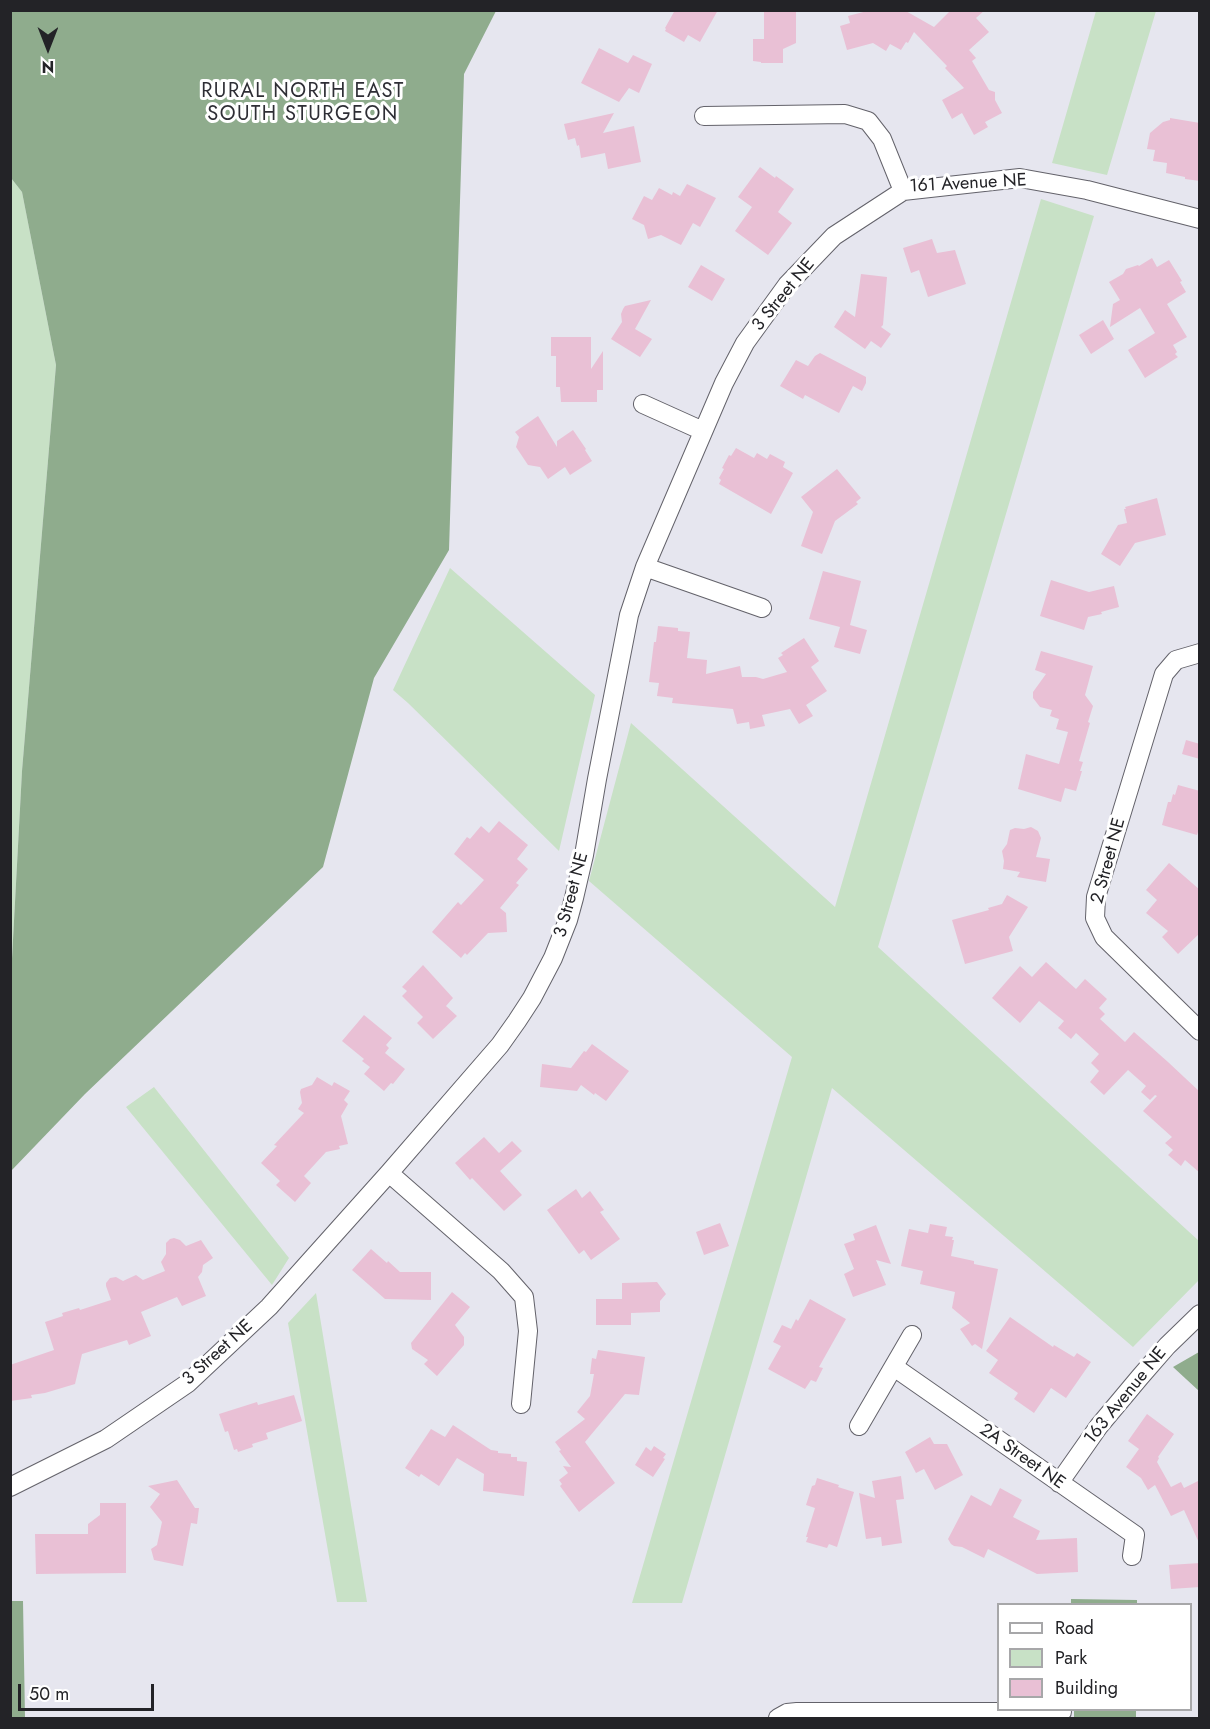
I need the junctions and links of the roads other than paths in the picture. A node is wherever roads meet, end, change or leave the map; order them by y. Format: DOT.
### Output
graph roads {
  1 [pos="704,116"];
  2 [pos="903,191"];
  3 [pos="1200,219"];
  4 [pos="643,404"];
  5 [pos="703,431"];
  6 [pos="645,567"];
  7 [pos="762,608"];
  8 [pos="1200,653"];
  9 [pos="1200,1031"];
  10 [pos="389,1173"];
  11 [pos="1200,1314"];
  12 [pos="912,1335"];
  13 [pos="894,1367"];
  14 [pos="520,1404"];
  15 [pos="859,1426"];
  16 [pos="1059,1483"];
  17 [pos="10,1487"];
  18 [pos="1132,1556"];
  19 [pos="1062,1712"];
  20 [pos="778,1718"];
  1 -- 2 [label="street, 161 Avenue NE"];
  2 -- 3 [label="street, 161 Avenue NE"];
  2 -- 5 [label="street, 3 Street NE"];
  4 -- 5 [label="street"];
  5 -- 6 [label="street, 3 Street NE"];
  6 -- 7 [label="street"];
  6 -- 10 [label="street, 3 Street NE"];
  8 -- 9 [label="street, 2 Street NE"];
  10 -- 14 [label="street"];
  10 -- 17 [label="street, 3 Street NE"];
  11 -- 16 [label="street, 163 Avenue NE"];
  12 -- 13 [label="street"];
  13 -- 15 [label="street"];
  13 -- 16 [label="street, 2A Street NE"];
  16 -- 18 [label="street, 2A Street NE"];
  19 -- 20 [label="street"];
}
